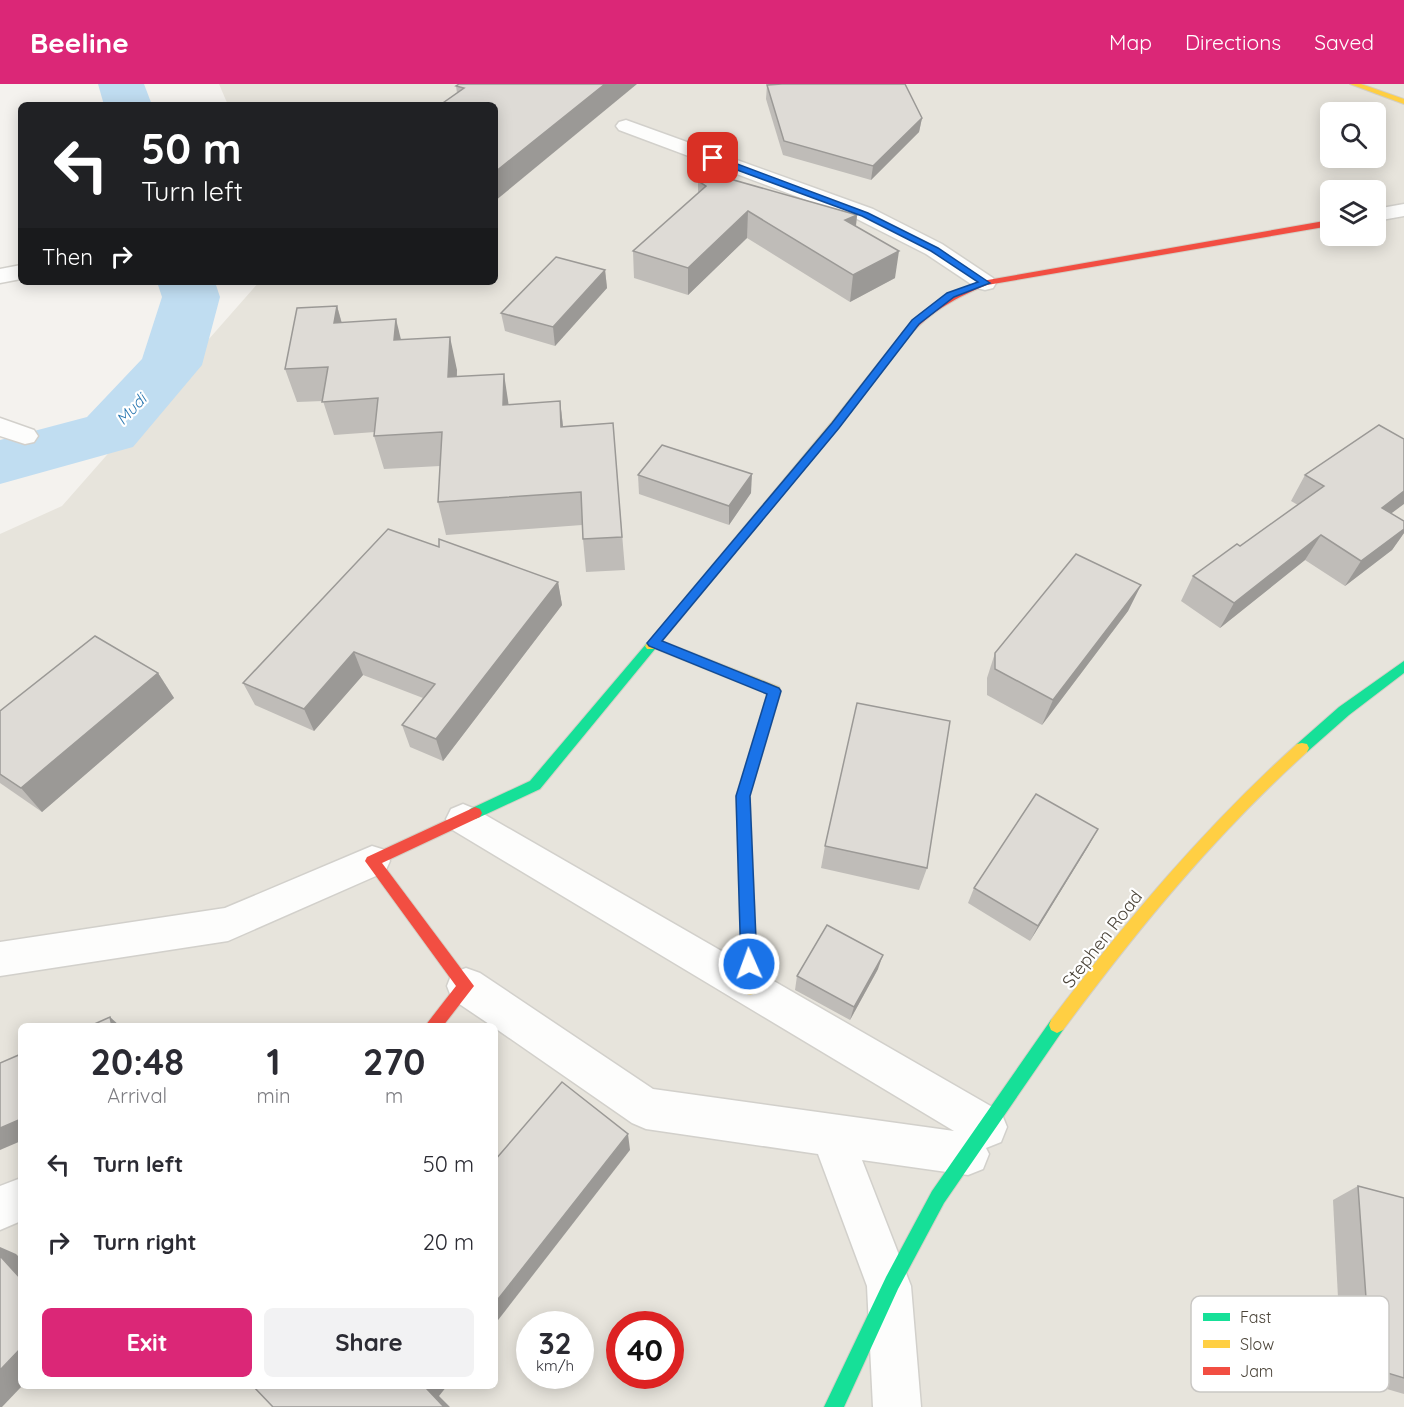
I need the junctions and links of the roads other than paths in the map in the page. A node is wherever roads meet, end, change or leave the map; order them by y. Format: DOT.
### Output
graph roads {
  1 [pos="1354,84"];
  2 [pos="1404,102"];
  3 [pos="626,126"];
  4 [pos="1404,210"];
  5 [pos="1386,213"];
  6 [pos="1320,225"];
  7 [pos="18,273"];
  8 [pos="0,276"];
  9 [pos="985,283"];
  10 [pos="0,426"];
  11 [pos="25,436"];
  12 [pos="653,643"];
  13 [pos="1404,666"];
  14 [pos="463,819"];
  15 [pos="372,861"];
  16 [pos="0,959"];
  17 [pos="466,986"];
  18 [pos="750,988"];
  19 [pos="435,1023"];
  20 [pos="831,1134"];
  21 [pos="977,1140"];
  22 [pos="18,1200"];
  23 [pos="0,1208"];
  24 [pos="889,1286"];
  25 [pos="834,1407"];
  26 [pos="897,1407"];
  1 -- 2 [label="street"];
  3 -- 9 [label="street"];
  4 -- 5 [label="street"];
  6 -- 9 [label="street"];
  7 -- 8 [label="street"];
  9 -- 12 [label="street"];
  10 -- 11 [label="street"];
  12 -- 14 [label="street"];
  12 -- 18 [label="street"];
  13 -- 21 [label="street, Stephen Road"];
  14 -- 15 [label="street"];
  14 -- 18 [label="street"];
  15 -- 16 [label="street"];
  15 -- 17 [label="street"];
  17 -- 19 [label="street"];
  17 -- 20 [label="street"];
  18 -- 21 [label="street"];
  20 -- 21 [label="street"];
  20 -- 24 [label="street"];
  21 -- 24 [label="street, Stephen Road"];
  22 -- 23 [label="street"];
  24 -- 25 [label="street, Stephen Road"];
  24 -- 26 [label="street"];
}
